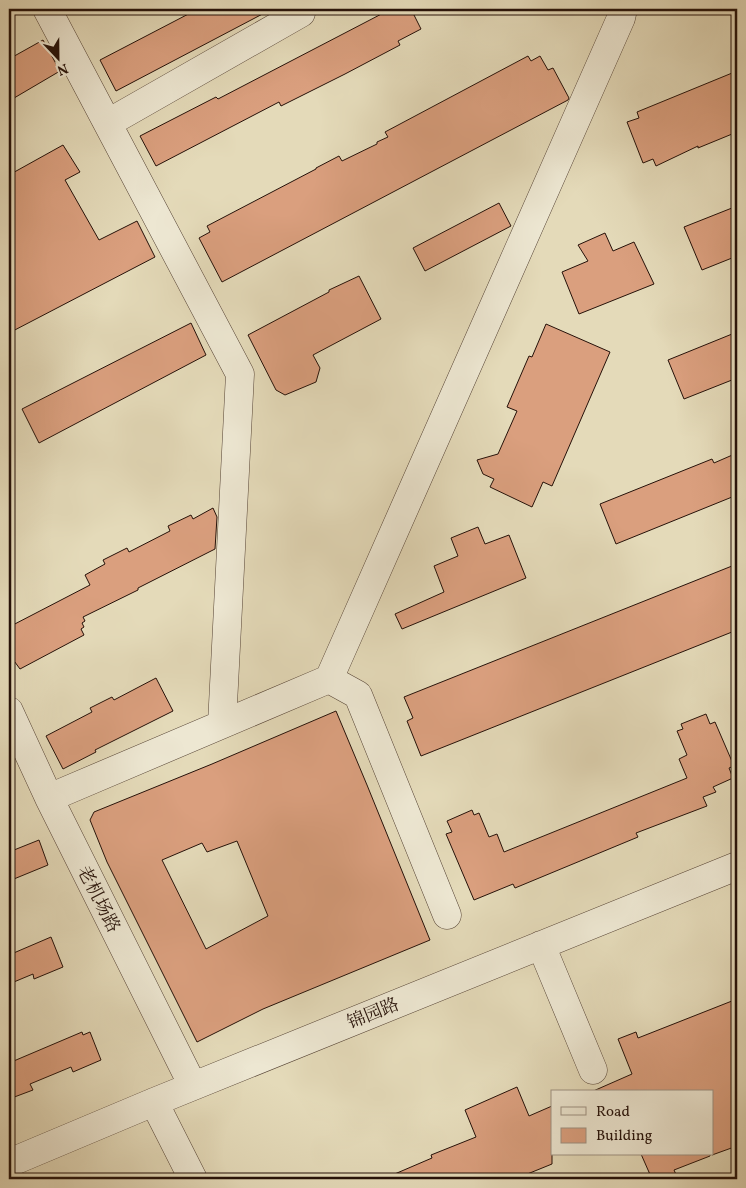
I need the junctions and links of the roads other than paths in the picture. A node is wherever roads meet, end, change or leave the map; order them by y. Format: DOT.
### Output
graph roads {
  1 [pos="47,9"];
  2 [pos="299,9"];
  3 [pos="623,9"];
  4 [pos="108,123"];
  5 [pos="329,679"];
  6 [pos="9,711"];
  7 [pos="222,724"];
  8 [pos="49,798"];
  9 [pos="737,866"];
  10 [pos="447,915"];
  11 [pos="541,945"];
  12 [pos="593,1070"];
  13 [pos="193,1086"];
  14 [pos="154,1102"];
  15 [pos="9,1163"];
  16 [pos="193,1179"];
  1 -- 4 [label="street"];
  2 -- 4 [label="street"];
  3 -- 5 [label="street"];
  4 -- 7 [label="street"];
  5 -- 7 [label="street"];
  5 -- 10 [label="street"];
  6 -- 8 [label="street, 老机场路"];
  7 -- 8 [label="street"];
  8 -- 13 [label="street, 老机场路"];
  9 -- 11 [label="street, 锦园路"];
  11 -- 12 [label="street"];
  11 -- 13 [label="street, 锦园路"];
  13 -- 14 [label="street, 锦园路"];
  14 -- 15 [label="street, 锦园路"];
  14 -- 16 [label="street"];
}
